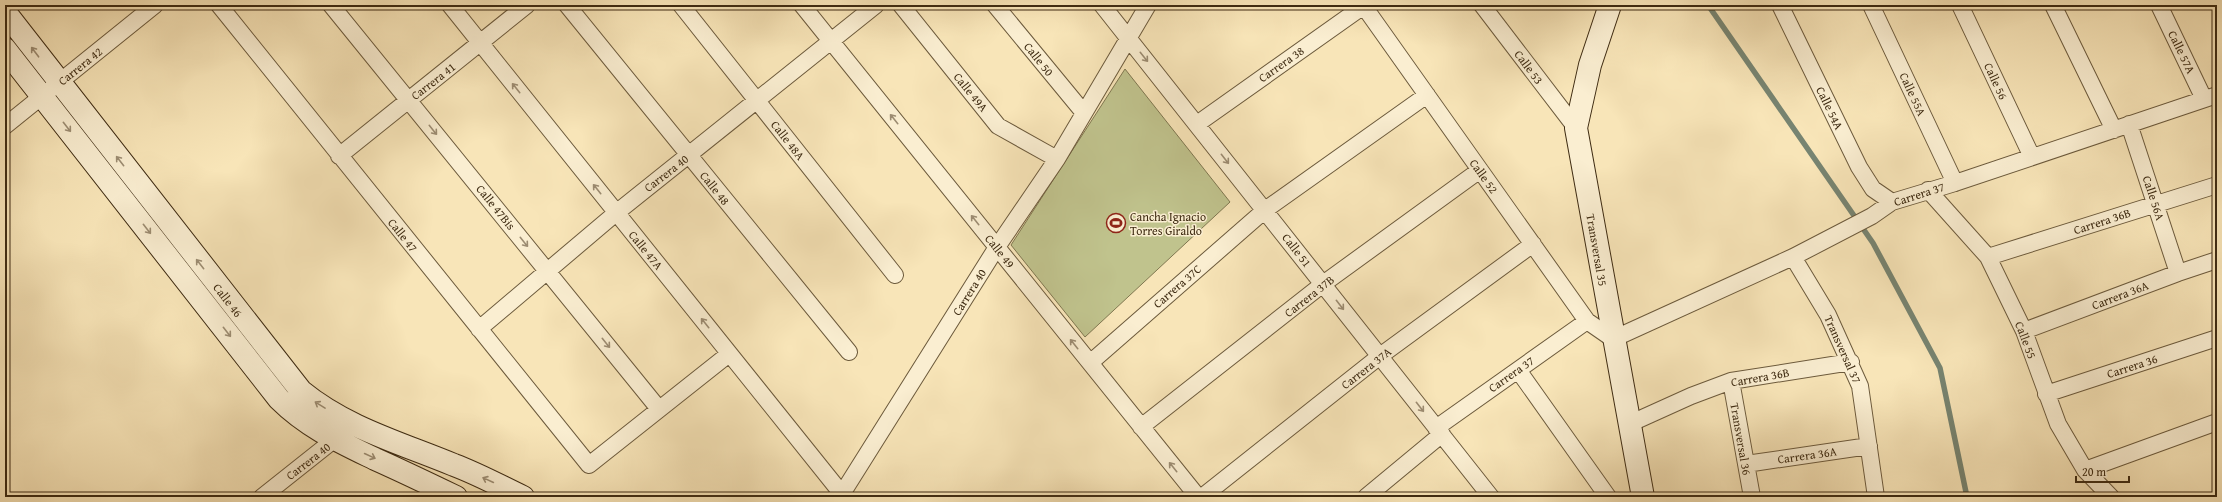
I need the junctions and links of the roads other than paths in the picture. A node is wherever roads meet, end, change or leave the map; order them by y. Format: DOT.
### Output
graph roads {
  1 [pos="155,5"];
  2 [pos="219,5"];
  3 [pos="331,5"];
  4 [pos="450,5"];
  5 [pos="527,5"];
  6 [pos="567,5"];
  7 [pos="681,5"];
  8 [pos="802,5"];
  9 [pos="876,5"];
  10 [pos="901,5"];
  11 [pos="995,5"];
  12 [pos="1102,5"];
  13 [pos="1148,5"];
  14 [pos="1364,5"];
  15 [pos="1482,5"];
  16 [pos="1610,5"];
  17 [pos="1780,5"];
  18 [pos="1870,5"];
  19 [pos="1960,5"];
  20 [pos="2053,5"];
  21 [pos="2159,5"];
  22 [pos="5,12"];
  23 [pos="1128,38"];
  24 [pos="831,41"];
  25 [pos="480,43"];
  26 [pos="5,49"];
  27 [pos="59,83"];
  28 [pos="43,96"];
  29 [pos="1427,96"];
  30 [pos="2211,97"];
  31 [pos="409,100"];
  32 [pos="757,101"];
  33 [pos="1084,113"];
  34 [pos="1197,124"];
  35 [pos="2129,124"];
  36 [pos="5,126"];
  37 [pos="1576,128"];
  38 [pos="2114,130"];
  39 [pos="689,155"];
  40 [pos="339,156"];
  41 [pos="2032,157"];
  42 [pos="1057,159"];
  43 [pos="1480,170"];
  44 [pos="1955,183"];
  45 [pos="2217,185"];
  46 [pos="1928,190"];
  47 [pos="1892,202"];
  48 [pos="2156,204"];
  49 [pos="1265,210"];
  50 [pos="616,213"];
  51 [pos="1533,244"];
  52 [pos="997,247"];
  53 [pos="1988,257"];
  54 [pos="1793,258"];
  55 [pos="2217,260"];
  56 [pos="548,271"];
  57 [pos="2178,273"];
  58 [pos="895,276"];
  59 [pos="1323,284"];
  60 [pos="1587,321"];
  61 [pos="479,329"];
  62 [pos="2024,331"];
  63 [pos="2217,338"];
  64 [pos="1613,339"];
  65 [pos="849,352"];
  66 [pos="729,354"];
  67 [pos="1380,356"];
  68 [pos="1851,362"];
  69 [pos="1090,363"];
  70 [pos="1518,370"];
  71 [pos="1731,381"];
  72 [pos="2046,394"];
  73 [pos="659,409"];
  74 [pos="2217,422"];
  75 [pos="1629,424"];
  76 [pos="1141,427"];
  77 [pos="1439,431"];
  78 [pos="335,440"];
  79 [pos="1869,446"];
  80 [pos="1746,464"];
  81 [pos="2085,470"];
  82 [pos="841,496"];
  83 [pos="262,497"];
  84 [pos="456,497"];
  85 [pos="523,497"];
  86 [pos="1198,497"];
  87 [pos="1202,497"];
  88 [pos="1366,497"];
  89 [pos="1491,497"];
  90 [pos="1608,497"];
  91 [pos="1643,497"];
  92 [pos="1752,497"];
  93 [pos="1876,497"];
  94 [pos="2111,497"];
  1 -- 27 [label="street, Carrera 42"];
  2 -- 40 [label="street, Calle 47"];
  3 -- 31 [label="street, Calle 47Bis"];
  4 -- 25 [label="street, Calle 47A"];
  5 -- 25 [label="street, Carrera 41"];
  6 -- 39 [label="street, Calle 48"];
  7 -- 32 [label="street, Calle 48A"];
  8 -- 24 [label="street, Calle 49"];
  9 -- 24 [label="street, Carrera 40"];
  10 -- 42 [label="street, Calle 49A"];
  11 -- 33 [label="street, Calle 50"];
  12 -- 23 [label="street, Calle 51"];
  13 -- 23 [label="street, Carrera 40"];
  14 -- 29 [label="street, Calle 52"];
  14 -- 34 [label="street, Carrera 38"];
  15 -- 37 [label="street, Calle 53"];
  16 -- 37 [label="main road, Transversal 35"];
  17 -- 47 [label="street, Calle 54A"];
  18 -- 44 [label="street, Calle 55A"];
  19 -- 41 [label="street, Calle 56"];
  20 -- 38 [label="street"];
  21 -- 30 [label="street, Calle 57A"];
  27 -- 22 [label="main road, Calle 46, one-way"];
  23 -- 33 [label="street, Carrera 40"];
  23 -- 34 [label="street, Calle 51, one-way"];
  24 -- 32 [label="street, Carrera 40"];
  52 -- 24 [label="street, Calle 49, one-way"];
  25 -- 31 [label="street, Carrera 41"];
  50 -- 25 [label="street, Calle 47A, one-way"];
  26 -- 28 [label="main road, Calle 46"];
  27 -- 28 [label="street, Carrera 42"];
  85 -- 27 [label="main road, Calle 46, one-way"];
  28 -- 36 [label="street, Carrera 42"];
  28 -- 78 [label="main road, Calle 46, one-way"];
  29 -- 43 [label="street, Calle 52"];
  29 -- 49 [label="street, Carrera 37C"];
  30 -- 35 [label="street, Carrera 37"];
  31 -- 40 [label="street, Carrera 41"];
  31 -- 56 [label="street, Calle 47Bis, one-way"];
  32 -- 39 [label="street, Carrera 40"];
  32 -- 58 [label="street, Calle 48A"];
  33 -- 42 [label="street, Carrera 40"];
  34 -- 49 [label="street, Calle 51, one-way"];
  35 -- 38 [label="street, Carrera 37"];
  35 -- 48 [label="street, Calle 56A"];
  37 -- 64 [label="main road, Transversal 35"];
  38 -- 41 [label="street, Carrera 37"];
  39 -- 50 [label="street, Carrera 40"];
  39 -- 65 [label="street, Calle 48"];
  40 -- 61 [label="street, Calle 47"];
  41 -- 44 [label="street, Carrera 37"];
  42 -- 52 [label="street, Carrera 40"];
  43 -- 51 [label="street, Calle 52"];
  43 -- 59 [label="street, Carrera 37B"];
  44 -- 46 [label="street, Carrera 37"];
  45 -- 48 [label="street, Carrera 36B"];
  46 -- 47 [label="street, Carrera 37"];
  46 -- 53 [label="street, Calle 55"];
  47 -- 54 [label="street, Carrera 37"];
  48 -- 53 [label="street, Carrera 36B"];
  48 -- 57 [label="street, Calle 56A"];
  49 -- 59 [label="street, Calle 51"];
  49 -- 69 [label="street, Carrera 37C"];
  50 -- 56 [label="street, Carrera 40"];
  66 -- 50 [label="street, Calle 47A, one-way"];
  51 -- 60 [label="street, Calle 52"];
  51 -- 67 [label="street, Carrera 37A"];
  69 -- 52 [label="street, Calle 49, one-way"];
  52 -- 82 [label="street, Carrera 40"];
  53 -- 62 [label="street, Calle 55"];
  54 -- 64 [label="street, Carrera 37"];
  54 -- 68 [label="street, Transversal 37"];
  55 -- 57 [label="street, Carrera 36A"];
  56 -- 61 [label="street, Carrera 40"];
  56 -- 73 [label="street, Calle 47Bis, one-way"];
  57 -- 62 [label="street, Carrera 36A"];
  59 -- 67 [label="street, Calle 51, one-way"];
  59 -- 76 [label="street, Carrera 37B"];
  60 -- 64 [label="street, Calle 52"];
  60 -- 70 [label="street, Carrera 37"];
  61 -- 73 [label="street, Calle 47"];
  62 -- 72 [label="street, Calle 55"];
  63 -- 72 [label="street, Carrera 36"];
  64 -- 75 [label="main road, Transversal 35"];
  66 -- 73 [label="street"];
  66 -- 82 [label="street, Calle 47A"];
  67 -- 77 [label="street, Calle 51, one-way"];
  67 -- 87 [label="street, Carrera 37A"];
  68 -- 71 [label="street, Carrera 36B"];
  68 -- 79 [label="street, Transversal 37"];
  69 -- 76 [label="street, Calle 49"];
  70 -- 77 [label="street, Carrera 37"];
  70 -- 90 [label="street"];
  71 -- 75 [label="street, Carrera 36B"];
  71 -- 80 [label="street, Transversal 36"];
  72 -- 81 [label="street, Calle 55"];
  74 -- 81 [label="street"];
  75 -- 91 [label="main road, Transversal 35"];
  86 -- 76 [label="street, Calle 49, one-way"];
  77 -- 88 [label="street, Carrera 37"];
  77 -- 89 [label="street, Calle 51"];
  78 -- 83 [label="street, Carrera 40"];
  78 -- 84 [label="main road, Calle 46, one-way"];
  79 -- 80 [label="street, Carrera 36A"];
  79 -- 93 [label="street, Transversal 37"];
  80 -- 92 [label="street, Transversal 36"];
  81 -- 94 [label="street, Calle 55"];
}
